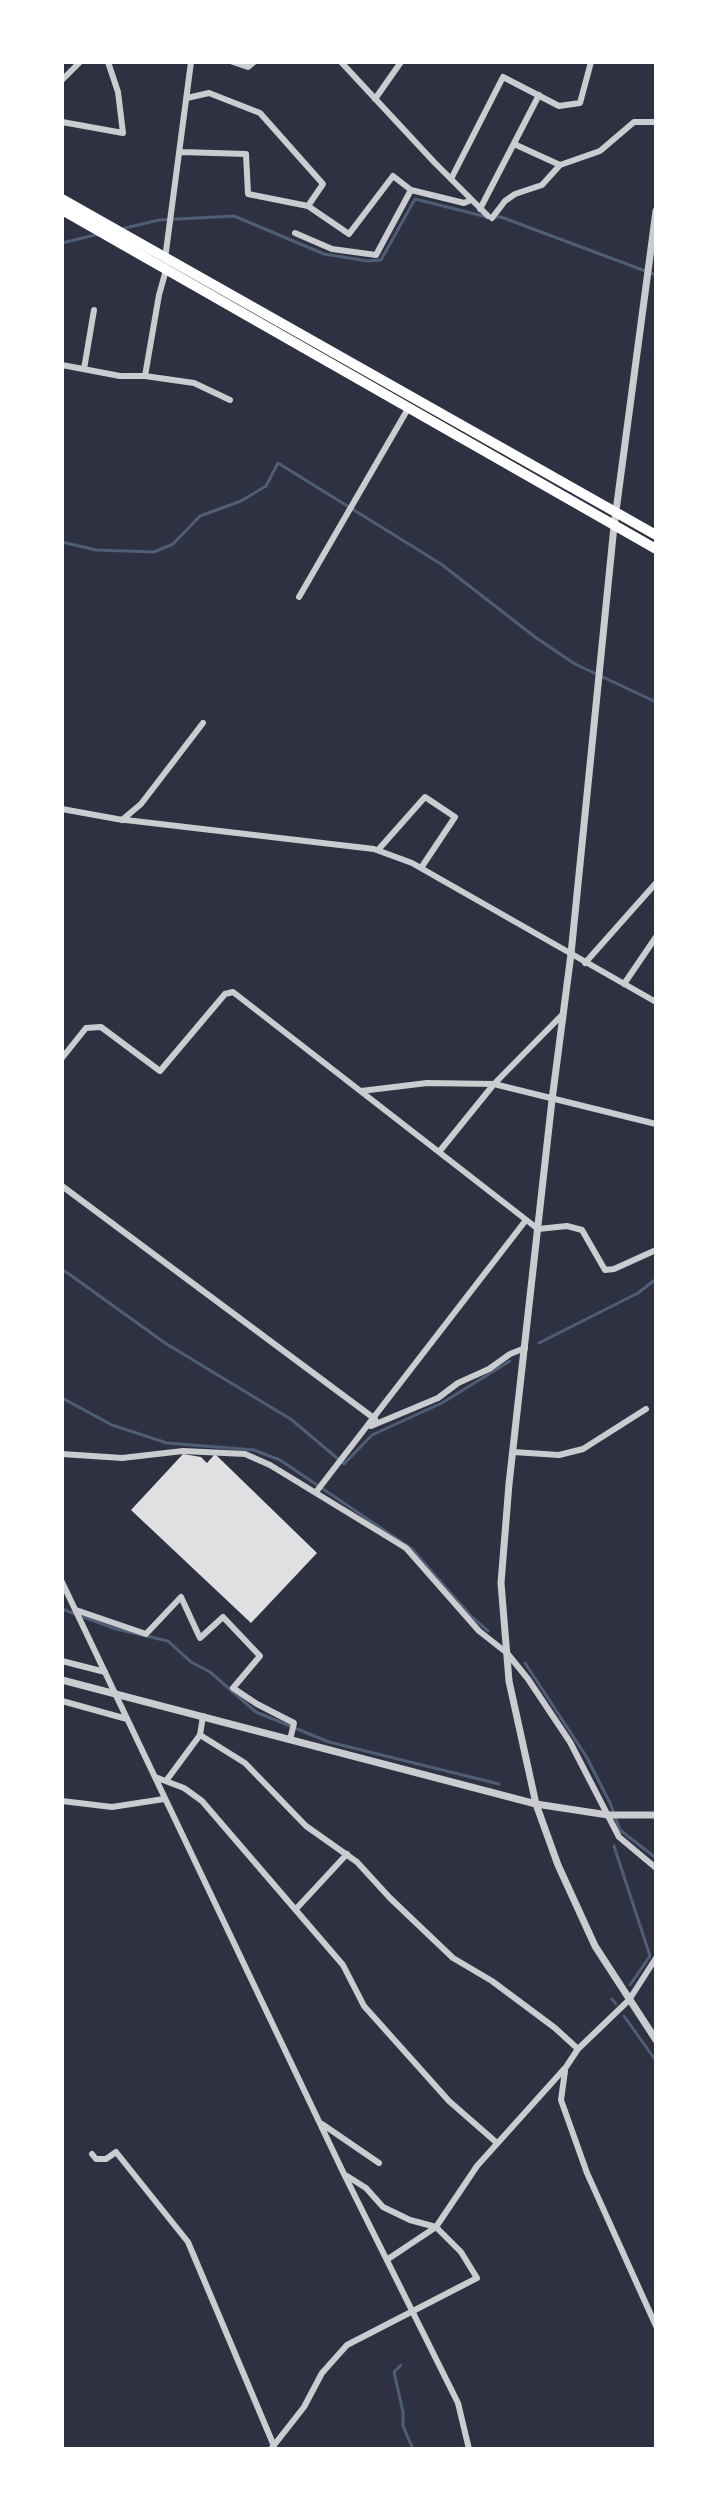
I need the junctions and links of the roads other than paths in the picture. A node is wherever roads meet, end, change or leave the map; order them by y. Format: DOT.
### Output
graph roads {
  1 [pos="80,62"];
  2 [pos="108,62"];
  3 [pos="191,62"];
  4 [pos="233,62"];
  5 [pos="254,62"];
  6 [pos="341,62"];
  7 [pos="401,62"];
  8 [pos="591,62"];
  9 [pos="62,80"];
  10 [pos="539,95"];
  11 [pos="187,98"];
  12 [pos="375,99"];
  13 [pos="62,122"];
  14 [pos="656,122"];
  15 [pos="514,144"];
  16 [pos="181,152"];
  17 [pos="560,165"];
  18 [pos="451,179"];
  19 [pos="411,190"];
  20 [pos="62,199"];
  21 [pos="471,200"];
  22 [pos="308,206"];
  23 [pos="480,209"];
  24 [pos="62,210"];
  25 [pos="656,211"];
  26 [pos="295,233"];
  27 [pos="166,264"];
  28 [pos="646,277"];
  29 [pos="656,281"];
  30 [pos="94,310"];
  31 [pos="62,365"];
  32 [pos="84,369"];
  33 [pos="145,376"];
  34 [pos="230,400"];
  35 [pos="409,407"];
  36 [pos="616,513"];
  37 [pos="614,526"];
  38 [pos="656,535"];
  39 [pos="656,549"];
  40 [pos="299,597"];
  41 [pos="203,723"];
  42 [pos="62,809"];
  43 [pos="122,820"];
  44 [pos="378,850"];
  45 [pos="421,868"];
  46 [pos="656,883"];
  47 [pos="656,937"];
  48 [pos="571,954"];
  49 [pos="585,963"];
  50 [pos="624,984"];
  51 [pos="656,1002"];
  52 [pos="563,1014"];
  53 [pos="62,1058"];
  54 [pos="494,1084"];
  55 [pos="360,1091"];
  56 [pos="552,1100"];
  57 [pos="656,1124"];
  58 [pos="439,1152"];
  59 [pos="62,1186"];
  60 [pos="526,1220"];
  61 [pos="538,1229"];
  62 [pos="656,1250"];
  63 [pos="525,1348"];
  64 [pos="646,1409"];
  65 [pos="375,1419"];
  66 [pos="368,1427"];
  67 [pos="513,1452"];
  68 [pos="62,1454"];
  69 [pos="316,1492"];
  70 [pos="62,1582"];
  71 [pos="76,1610"];
  72 [pos="507,1653"];
  73 [pos="62,1661"];
  74 [pos="105,1672"];
  75 [pos="62,1680"];
  76 [pos="114,1692"];
  77 [pos="62,1701"];
  78 [pos="203,1716"];
  79 [pos="127,1719"];
  80 [pos="200,1735"];
  81 [pos="291,1737"];
  82 [pos="155,1777"];
  83 [pos="166,1781"];
  84 [pos="164,1799"];
  85 [pos="62,1801"];
  86 [pos="536,1804"];
  87 [pos="608,1815"];
  88 [pos="656,1815"];
  89 [pos="347,1854"];
  90 [pos="656,1868"];
  91 [pos="296,1909"];
  92 [pos="656,1958"];
  93 [pos="629,2000"];
  94 [pos="656,2040"];
  95 [pos="578,2049"];
  96 [pos="566,2067"];
  97 [pos="319,2122"];
  98 [pos="497,2143"];
  99 [pos="92,2154"];
  100 [pos="379,2163"];
  101 [pos="344,2174"];
  102 [pos="436,2227"];
  103 [pos="388,2259"];
  104 [pos="413,2313"];
  105 [pos="656,2326"];
  106 [pos="274,2448"];
  107 [pos="469,2449"];
  1 -- 9 [label="street"];
  2 -- 13 [label="street"];
  3 -- 11 [label="street"];
  4 -- 5 [label="street"];
  6 -- 12 [label="street"];
  7 -- 12 [label="street"];
  8 -- 10 [label="street"];
  10 -- 15 [label="street"];
  10 -- 18 [label="street"];
  11 -- 16 [label="street"];
  11 -- 22 [label="street"];
  12 -- 18 [label="street"];
  14 -- 17 [label="street"];
  15 -- 17 [label="street"];
  15 -- 23 [label="street"];
  16 -- 22 [label="street"];
  16 -- 27 [label="street"];
  17 -- 23 [label="street"];
  18 -- 21 [label="street"];
  19 -- 21 [label="street"];
  19 -- 22 [label="street"];
  19 -- 26 [label="street"];
  20 -- 27 [label="highway"];
  21 -- 23 [label="street"];
  24 -- 27 [label="highway"];
  25 -- 28 [label="street"];
  27 -- 33 [label="street"];
  27 -- 35 [label="highway"];
  27 -- 36 [label="highway"];
  28 -- 29 [label="street"];
  28 -- 36 [label="street"];
  30 -- 32 [label="street"];
  31 -- 32 [label="street"];
  32 -- 33 [label="street"];
  33 -- 34 [label="street"];
  35 -- 37 [label="highway"];
  35 -- 40 [label="street"];
  36 -- 37 [label="street"];
  36 -- 38 [label="highway"];
  37 -- 39 [label="highway"];
  37 -- 48 [label="street"];
  41 -- 43 [label="street"];
  42 -- 43 [label="street"];
  43 -- 44 [label="street"];
  44 -- 45 [label="street"];
  44 -- 45 [label="street"];
  45 -- 48 [label="street"];
  46 -- 49 [label="street"];
  47 -- 50 [label="street"];
  48 -- 49 [label="street"];
  48 -- 52 [label="street"];
  49 -- 50 [label="street"];
  50 -- 51 [label="street"];
  52 -- 54 [label="street"];
  52 -- 56 [label="street"];
  53 -- 55 [label="street"];
  54 -- 55 [label="street"];
  54 -- 56 [label="street"];
  54 -- 58 [label="street"];
  55 -- 58 [label="street"];
  56 -- 57 [label="street"];
  56 -- 61 [label="street"];
  58 -- 60 [label="street"];
  59 -- 65 [label="street"];
  60 -- 61 [label="street"];
  60 -- 65 [label="street"];
  61 -- 62 [label="street"];
  61 -- 63 [label="street"];
  63 -- 66 [label="street"];
  63 -- 67 [label="street"];
  64 -- 67 [label="street"];
  65 -- 66 [label="street"];
  66 -- 69 [label="street"];
  67 -- 72 [label="street"];
  68 -- 69 [label="street"];
  69 -- 72 [label="street"];
  70 -- 71 [label="street"];
  71 -- 74 [label="street"];
  71 -- 81 [label="street"];
  72 -- 86 [label="street"];
  72 -- 87 [label="street"];
  73 -- 74 [label="street"];
  74 -- 76 [label="street"];
  75 -- 76 [label="street"];
  76 -- 78 [label="street"];
  76 -- 79 [label="street"];
  77 -- 79 [label="street"];
  78 -- 80 [label="street"];
  78 -- 81 [label="street"];
  79 -- 82 [label="street"];
  80 -- 83 [label="street"];
  80 -- 89 [label="street"];
  81 -- 86 [label="street"];
  82 -- 83 [label="street"];
  82 -- 84 [label="street"];
  83 -- 91 [label="street"];
  84 -- 85 [label="street"];
  84 -- 97 [label="street"];
  86 -- 87 [label="street"];
  86 -- 93 [label="street"];
  87 -- 88 [label="street"];
  87 -- 90 [label="street"];
  89 -- 91 [label="street"];
  89 -- 95 [label="street"];
  91 -- 98 [label="street"];
  92 -- 93 [label="street"];
  93 -- 94 [label="street"];
  93 -- 95 [label="street"];
  95 -- 96 [label="street"];
  96 -- 98 [label="street"];
  96 -- 105 [label="street"];
  97 -- 100 [label="street"];
  97 -- 101 [label="street"];
  98 -- 102 [label="street"];
  99 -- 106 [label="street"];
  101 -- 102 [label="street"];
  101 -- 103 [label="street"];
  102 -- 103 [label="street"];
  102 -- 104 [label="street"];
  103 -- 104 [label="street"];
  104 -- 106 [label="street"];
  104 -- 107 [label="street"];
}
